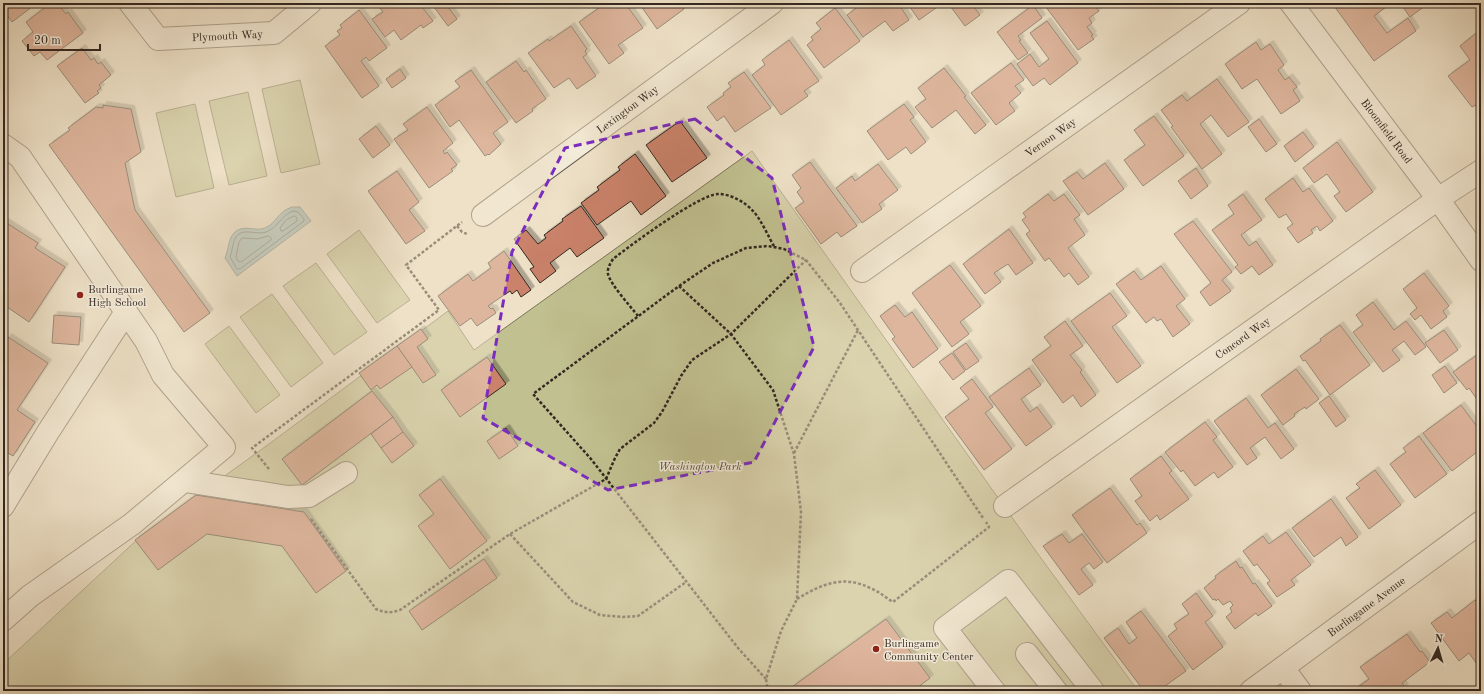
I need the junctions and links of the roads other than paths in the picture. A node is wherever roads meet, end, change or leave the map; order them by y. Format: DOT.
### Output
graph roads {
  1 [pos="130,3"];
  2 [pos="310,3"];
  3 [pos="772,3"];
  4 [pos="1239,3"];
  5 [pos="1292,3"];
  6 [pos="3,145"];
  7 [pos="1481,171"];
  8 [pos="1438,199"];
  9 [pos="483,215"];
  10 [pos="1481,260"];
  11 [pos="862,271"];
  12 [pos="126,312"];
  13 [pos="346,473"];
  14 [pos="185,481"];
  15 [pos="4,504"];
  16 [pos="1005,506"];
  17 [pos="1481,522"];
  18 [pos="3,620"];
  19 [pos="1027,654"];
  20 [pos="1283,668"];
  21 [pos="994,691"];
  22 [pos="1056,691"];
  23 [pos="1093,691"];
  24 [pos="1251,691"];
  25 [pos="1300,691"];
  1 -- 2 [label="street, Plymouth Way"];
  3 -- 9 [label="street, Lexington Way"];
  4 -- 11 [label="street, Vernon Way"];
  5 -- 8 [label="street, Bloomfield Road"];
  6 -- 12 [label="street"];
  7 -- 8 [label="street, Concord Way"];
  8 -- 10 [label="street, Bloomfield Road"];
  8 -- 16 [label="street, Concord Way"];
  12 -- 14 [label="street"];
  12 -- 15 [label="street"];
  13 -- 14 [label="street"];
  14 -- 18 [label="street"];
  17 -- 20 [label="street, Burlingame Avenue"];
  19 -- 22 [label="street"];
  20 -- 24 [label="street, Burlingame Avenue"];
  20 -- 25 [label="street"];
  21 -- 23 [label="street"];
}
